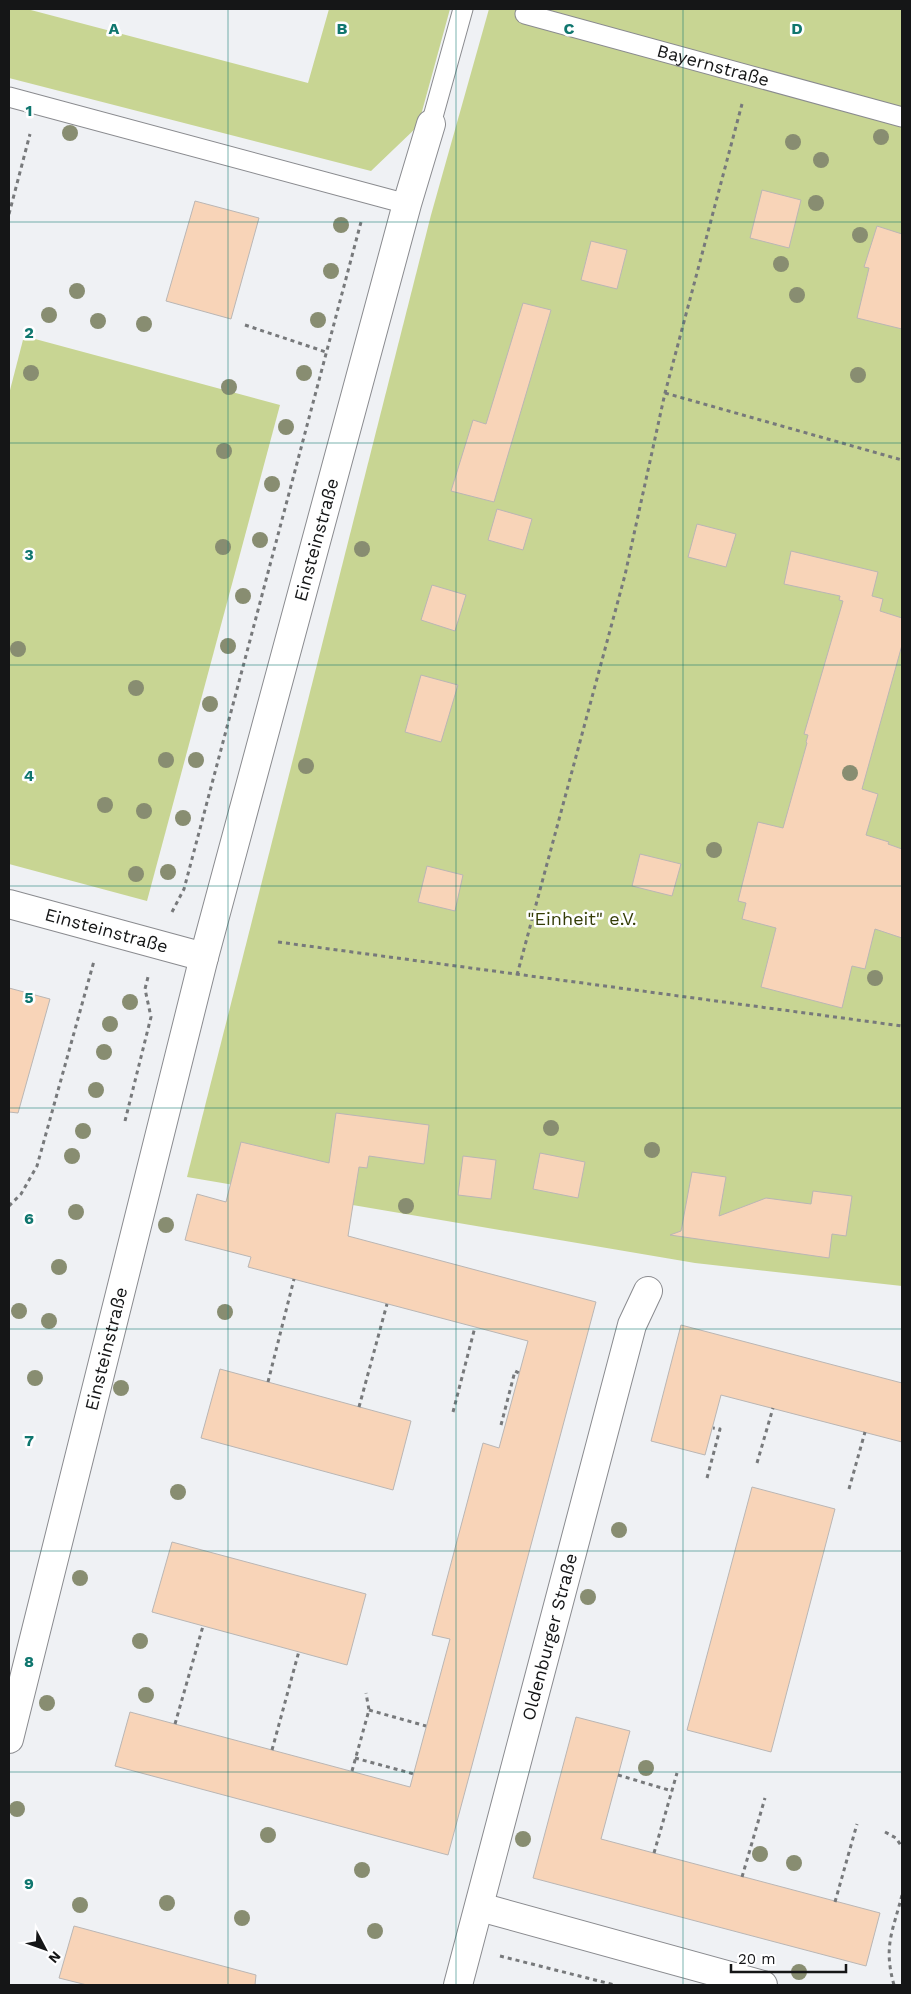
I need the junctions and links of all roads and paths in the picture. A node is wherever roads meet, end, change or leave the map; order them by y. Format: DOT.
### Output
graph roads {
  1 [pos="463,9"];
  2 [pos="525,14"];
  3 [pos="750,75"];
  4 [pos="9,97"];
  5 [pos="38,104"];
  6 [pos="902,117"];
  7 [pos="431,124"];
  8 [pos="407,204"];
  9 [pos="9,214"];
  10 [pos="245,325"];
  11 [pos="326,352"];
  12 [pos="665,393"];
  13 [pos="902,460"];
  14 [pos="9,904"];
  15 [pos="102,930"];
  16 [pos="278,942"];
  17 [pos="204,957"];
  18 [pos="517,975"];
  19 [pos="902,1026"];
  20 [pos="9,1206"];
  21 [pos="294,1279"];
  22 [pos="648,1291"];
  23 [pos="386,1304"];
  24 [pos="475,1327"];
  25 [pos="520,1373"];
  26 [pos="268,1382"];
  27 [pos="359,1406"];
  28 [pos="773,1408"];
  29 [pos="453,1412"];
  30 [pos="501,1425"];
  31 [pos="713,1428"];
  32 [pos="866,1432"];
  33 [pos="757,1463"];
  34 [pos="707,1478"];
  35 [pos="849,1489"];
  36 [pos="203,1626"];
  37 [pos="299,1651"];
  38 [pos="366,1692"];
  39 [pos="369,1710"];
  40 [pos="175,1724"];
  41 [pos="426,1726"];
  42 [pos="9,1739"];
  43 [pos="272,1750"];
  44 [pos="355,1758"];
  45 [pos="352,1771"];
  46 [pos="677,1773"];
  47 [pos="414,1774"];
  48 [pos="618,1776"];
  49 [pos="672,1791"];
  50 [pos="765,1798"];
  51 [pos="857,1824"];
  52 [pos="885,1832"];
  53 [pos="902,1847"];
  54 [pos="654,1853"];
  55 [pos="742,1877"];
  56 [pos="902,1895"];
  57 [pos="835,1902"];
  58 [pos="480,1907"];
  59 [pos="468,1948"];
  60 [pos="458,1985"];
  61 [pos="615,1985"];
  62 [pos="763,1985"];
  63 [pos="894,1985"];
  1 -- 7 [label="lane"];
  2 -- 3 [label="lane, Bayernstraße"];
  3 -- 6 [label="lane, Bayernstraße"];
  3 -- 12 [label="path"];
  4 -- 5 [label="lane"];
  5 -- 8 [label="lane"];
  5 -- 9 [label="path"];
  7 -- 8 [label="street, Einsteinstraße"];
  8 -- 17 [label="street, Einsteinstraße"];
  10 -- 11 [label="path"];
  12 -- 13 [label="path"];
  12 -- 18 [label="path"];
  14 -- 15 [label="street, Einsteinstraße"];
  15 -- 17 [label="street, Einsteinstraße"];
  15 -- 20 [label="path"];
  16 -- 18 [label="path"];
  17 -- 42 [label="street, Einsteinstraße"];
  18 -- 19 [label="path"];
  21 -- 26 [label="path"];
  22 -- 58 [label="street, Oldenburger Straße"];
  23 -- 27 [label="path"];
  24 -- 29 [label="path"];
  25 -- 30 [label="path"];
  28 -- 33 [label="path"];
  31 -- 34 [label="path"];
  32 -- 35 [label="path"];
  36 -- 40 [label="path"];
  37 -- 43 [label="path"];
  38 -- 39 [label="path"];
  39 -- 41 [label="path"];
  39 -- 44 [label="path"];
  44 -- 45 [label="path"];
  44 -- 47 [label="path"];
  46 -- 49 [label="path"];
  48 -- 49 [label="path"];
  49 -- 54 [label="path"];
  50 -- 55 [label="path"];
  51 -- 57 [label="path"];
  52 -- 53 [label="path"];
  56 -- 63 [label="path"];
  58 -- 59 [label="street, Oldenburger Straße"];
  58 -- 62 [label="street"];
  59 -- 60 [label="street, Oldenburger Straße"];
  59 -- 61 [label="path"];
}
